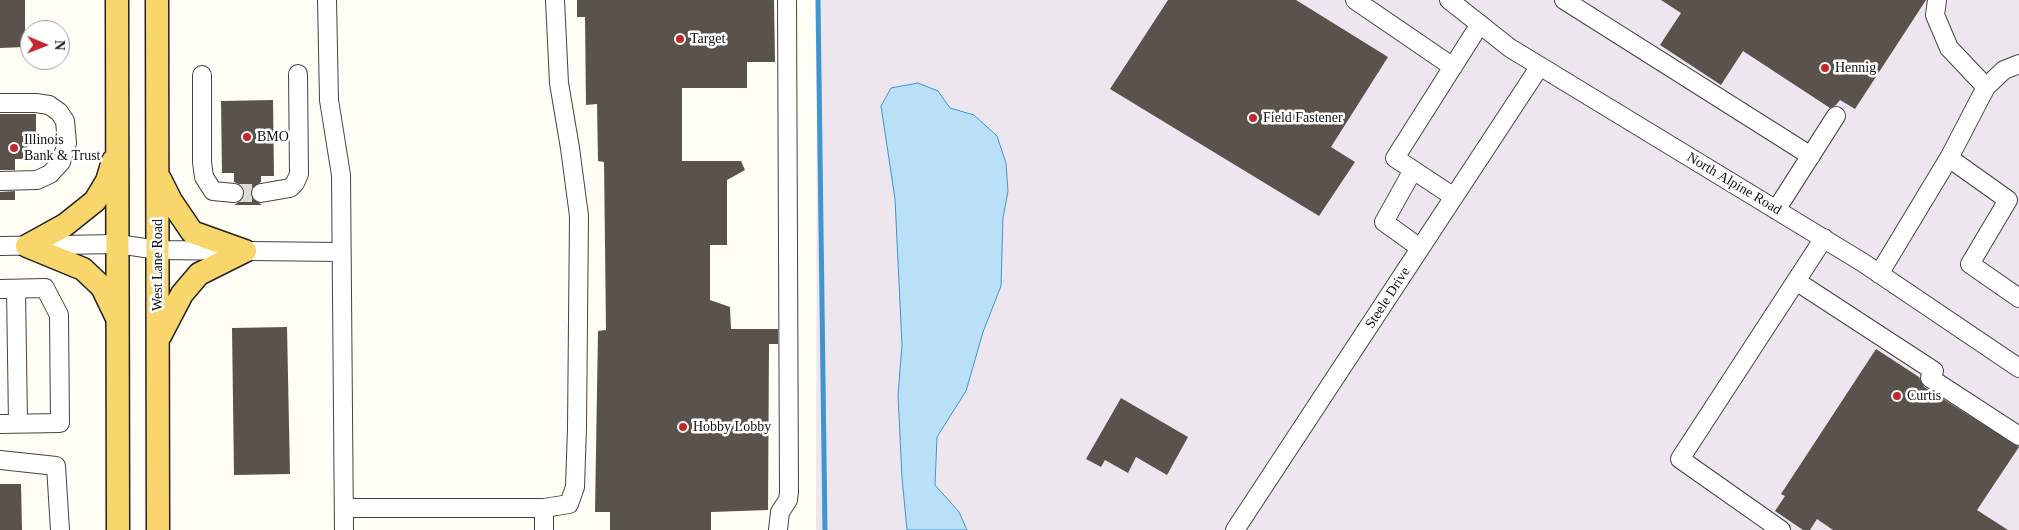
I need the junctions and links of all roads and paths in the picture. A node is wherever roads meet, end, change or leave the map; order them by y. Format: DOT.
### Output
graph roads {
  1 [pos="117,0"];
  2 [pos="157,0"];
  3 [pos="327,0"];
  4 [pos="555,0"];
  5 [pos="787,0"];
  6 [pos="1355,0"];
  7 [pos="1448,0"];
  8 [pos="1564,0"];
  9 [pos="1937,0"];
  10 [pos="1480,24"];
  11 [pos="2019,64"];
  12 [pos="1540,66"];
  13 [pos="1453,67"];
  14 [pos="298,74"];
  15 [pos="202,75"];
  16 [pos="1986,87"];
  17 [pos="0,103"];
  18 [pos="1836,116"];
  19 [pos="118,144"];
  20 [pos="1811,156"];
  21 [pos="1949,158"];
  22 [pos="1414,170"];
  23 [pos="158,174"];
  24 [pos="0,180"];
  25 [pos="234,193"];
  26 [pos="261,193"];
  27 [pos="1454,196"];
  28 [pos="1776,210"];
  29 [pos="1824,238"];
  30 [pos="118,244"];
  31 [pos="0,246"];
  32 [pos="27,246"];
  33 [pos="1420,248"];
  34 [pos="158,250"];
  35 [pos="245,251"];
  36 [pos="341,252"];
  37 [pos="1880,274"];
  38 [pos="1796,281"];
  39 [pos="8,289"];
  40 [pos="2019,298"];
  41 [pos="118,320"];
  42 [pos="158,340"];
  43 [pos="2019,368"];
  44 [pos="0,424"];
  45 [pos="18,424"];
  46 [pos="2019,436"];
  47 [pos="0,460"];
  48 [pos="344,508"];
  49 [pos="544,508"];
  50 [pos="60,530"];
  51 [pos="118,530"];
  52 [pos="158,530"];
  53 [pos="344,530"];
  54 [pos="544,530"];
  55 [pos="778,530"];
  56 [pos="1235,530"];
  57 [pos="1781,530"];
  1 -- 19 [label="main road"];
  2 -- 23 [label="main road, West Lane Road"];
  3 -- 36 [label="street"];
  4 -- 49 [label="street"];
  5 -- 55 [label="street"];
  6 -- 13 [label="street"];
  7 -- 10 [label="street, North Alpine Road"];
  8 -- 20 [label="street"];
  9 -- 16 [label="street"];
  10 -- 12 [label="street, North Alpine Road"];
  10 -- 13 [label="street"];
  11 -- 16 [label="street"];
  12 -- 27 [label="street, Steele Drive"];
  12 -- 28 [label="street, North Alpine Road"];
  13 -- 22 [label="street"];
  14 -- 26 [label="street"];
  15 -- 25 [label="street"];
  16 -- 21 [label="street"];
  17 -- 24 [label="street"];
  18 -- 20 [label="street"];
  19 -- 30 [label="main road"];
  19 -- 32 [label="main road"];
  20 -- 28 [label="street"];
  21 -- 37 [label="street"];
  21 -- 40 [label="street"];
  22 -- 27 [label="street"];
  22 -- 33 [label="street"];
  23 -- 34 [label="main road, West Lane Road"];
  23 -- 35 [label="main road"];
  27 -- 33 [label="street, Steele Drive"];
  28 -- 29 [label="street, North Alpine Road"];
  29 -- 37 [label="street, North Alpine Road"];
  29 -- 38 [label="street"];
  30 -- 32 [label="street"];
  30 -- 34 [label="street"];
  30 -- 41 [label="main road"];
  31 -- 32 [label="street"];
  32 -- 41 [label="main road"];
  33 -- 56 [label="street, Steele Drive"];
  34 -- 35 [label="street"];
  34 -- 42 [label="main road, West Lane Road"];
  35 -- 36 [label="street"];
  35 -- 42 [label="main road"];
  36 -- 48 [label="street"];
  37 -- 43 [label="street, North Alpine Road"];
  38 -- 46 [label="street"];
  38 -- 57 [label="street"];
  39 -- 45 [label="street"];
  39 -- 45 [label="street"];
  41 -- 51 [label="main road"];
  42 -- 52 [label="main road, West Lane Road"];
  44 -- 45 [label="street"];
  47 -- 50 [label="street"];
  48 -- 49 [label="street"];
  48 -- 53 [label="street"];
  49 -- 54 [label="street"];
}
